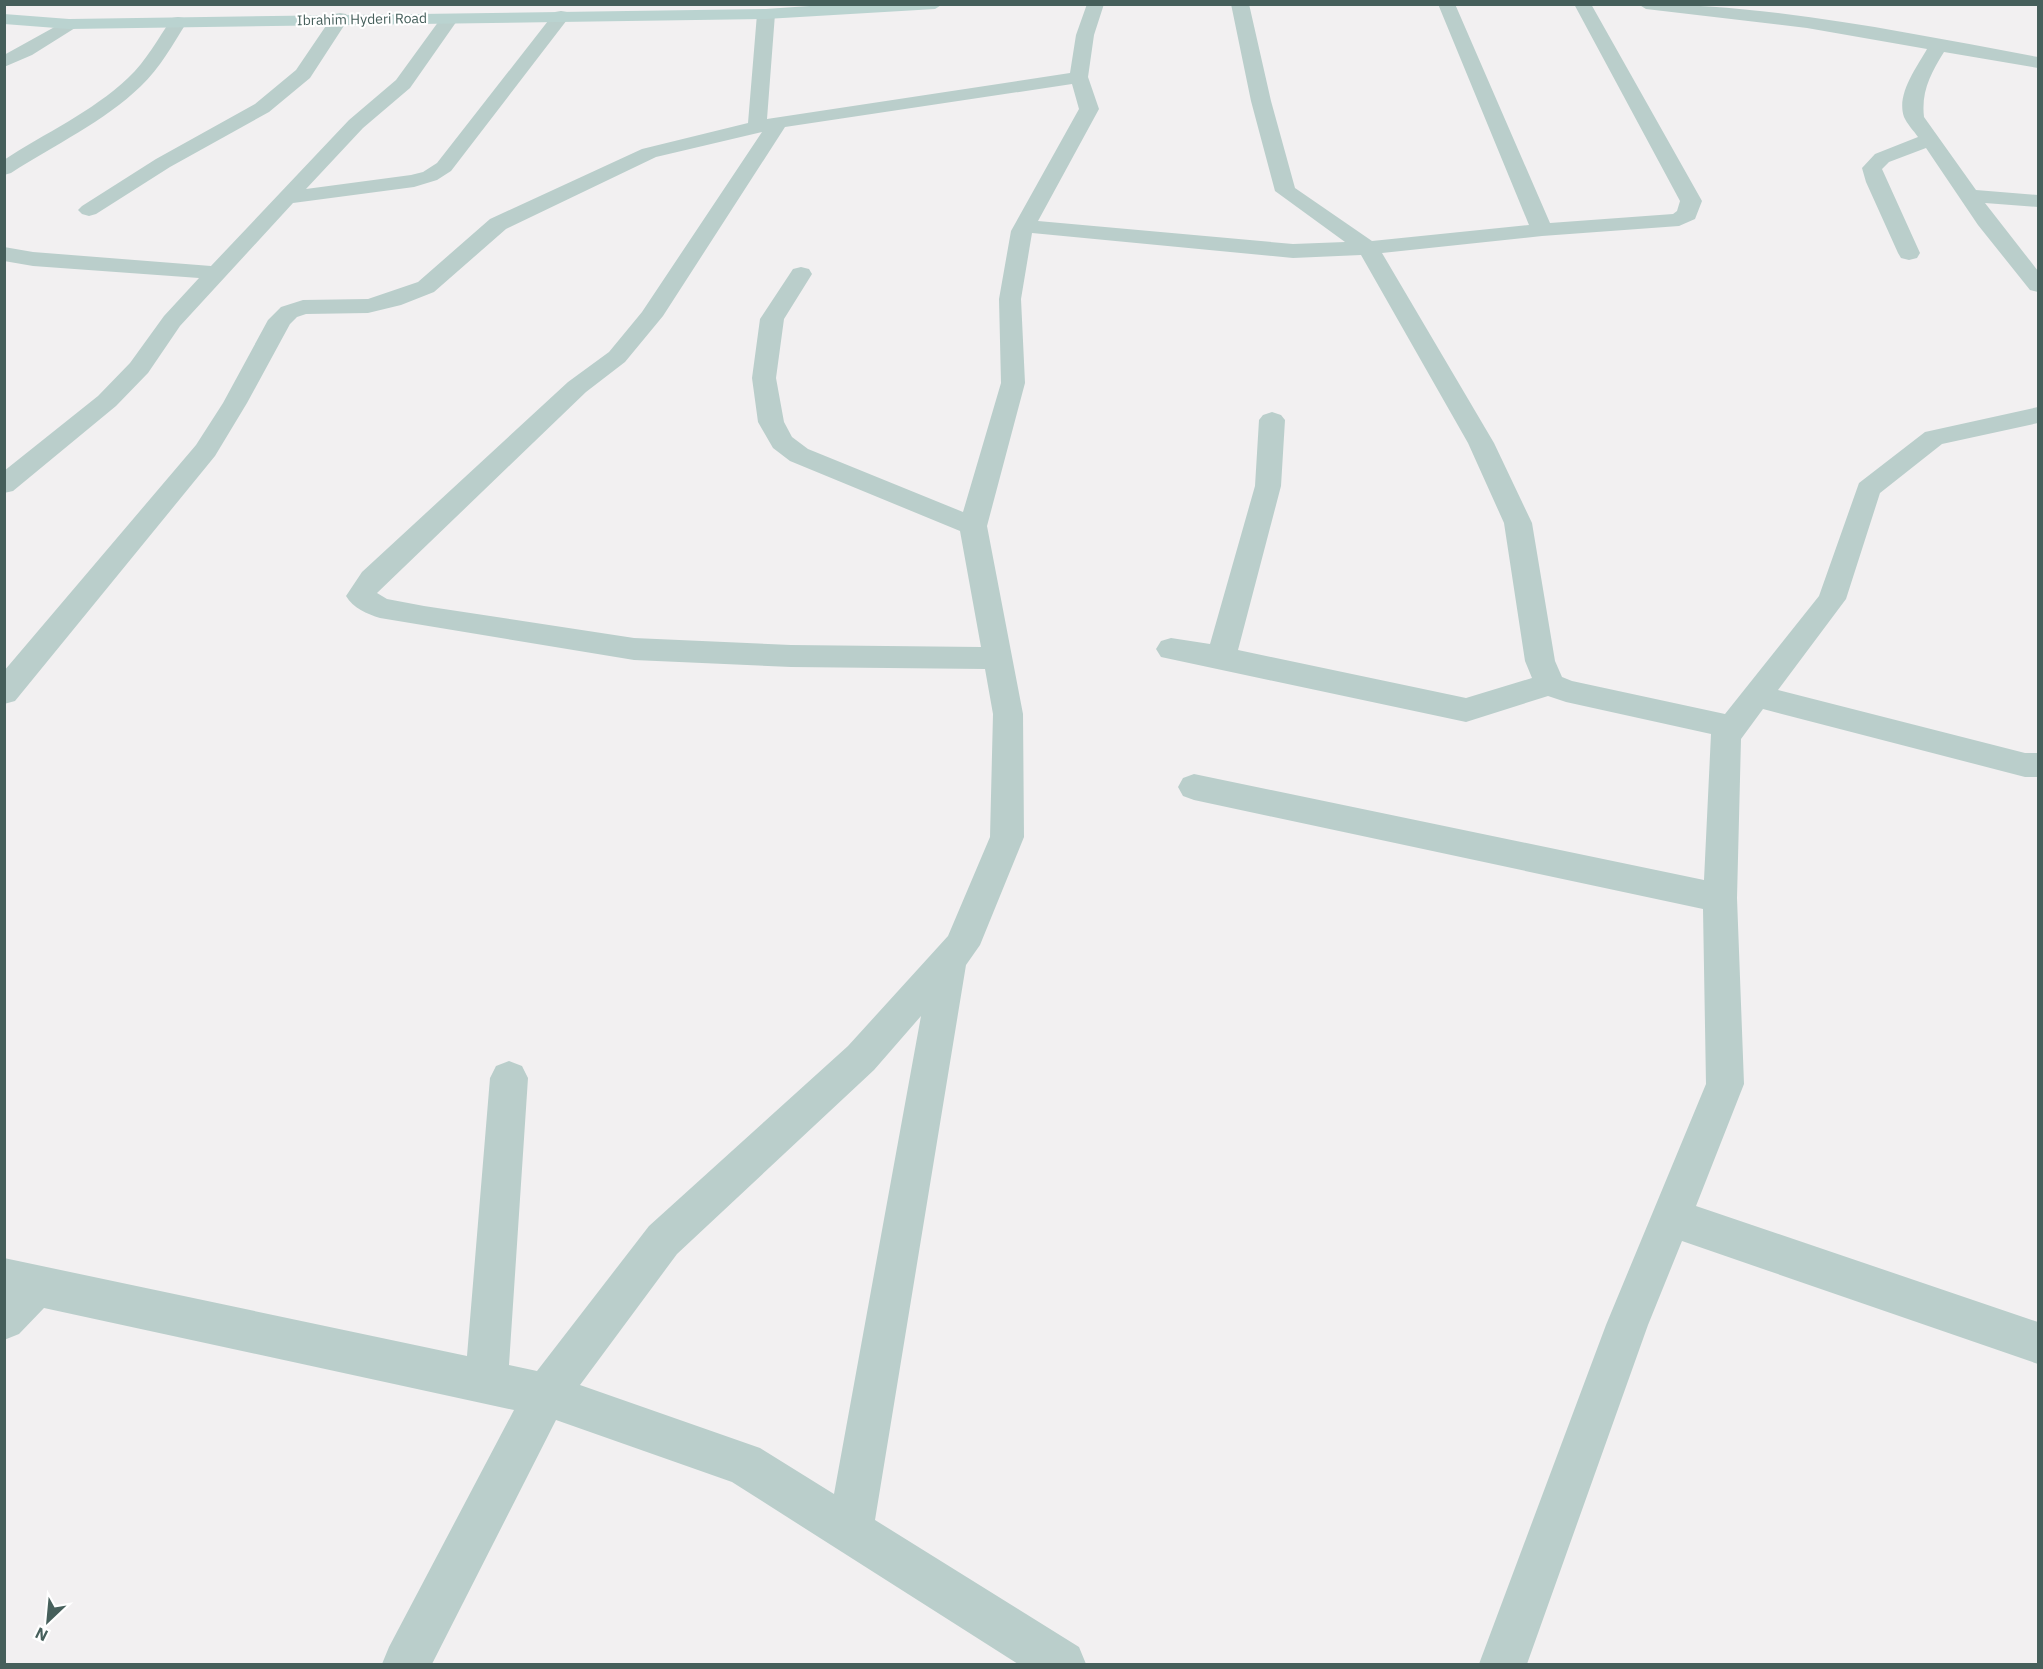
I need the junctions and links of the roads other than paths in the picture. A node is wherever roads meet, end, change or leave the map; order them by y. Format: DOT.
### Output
graph roads {
  1 [pos="935,4"];
  2 [pos="1096,4"];
  3 [pos="1240,4"];
  4 [pos="1446,4"];
  5 [pos="1582,4"];
  6 [pos="1646,4"];
  7 [pos="1814,4"];
  8 [pos="766,14"];
  9 [pos="561,16"];
  10 [pos="340,18"];
  11 [pos="450,18"];
  12 [pos="4,19"];
  13 [pos="178,22"];
  14 [pos="69,24"];
  15 [pos="1833,28"];
  16 [pos="1938,46"];
  17 [pos="4,62"];
  18 [pos="2038,62"];
  19 [pos="1079,76"];
  20 [pos="767,124"];
  21 [pos="1930,140"];
  22 [pos="4,169"];
  23 [pos="1970,196"];
  24 [pos="286,198"];
  25 [pos="2038,201"];
  26 [pos="89,210"];
  27 [pos="1024,226"];
  28 [pos="1542,230"];
  29 [pos="1368,248"];
  30 [pos="1909,253"];
  31 [pos="4,255"];
  32 [pos="217,273"];
  33 [pos="801,274"];
  34 [pos="2038,285"];
  35 [pos="2038,415"];
  36 [pos="1272,420"];
  37 [pos="4,485"];
  38 [pos="974,526"];
  39 [pos="1171,649"];
  40 [pos="1221,657"];
  41 [pos="997,658"];
  42 [pos="1550,684"];
  43 [pos="4,693"];
  44 [pos="1756,696"];
  45 [pos="1732,727"];
  46 [pos="2038,765"];
  47 [pos="1194,788"];
  48 [pos="1720,898"];
  49 [pos="949,961"];
  50 [pos="509,1078"];
  51 [pos="1671,1216"];
  52 [pos="21,1282"];
  53 [pos="4,1319"];
  54 [pos="2038,1342"];
  55 [pos="486,1383"];
  56 [pos="546,1395"];
  57 [pos="850,1530"];
  58 [pos="406,1665"];
  59 [pos="1062,1665"];
  60 [pos="1503,1665"];
  1 -- 8 [label="main road, Ibrahim Hyderi Road"];
  2 -- 19 [label="street"];
  3 -- 29 [label="street"];
  4 -- 28 [label="street"];
  5 -- 28 [label="street"];
  6 -- 15 [label="street"];
  7 -- 15 [label="street"];
  8 -- 9 [label="main road, Ibrahim Hyderi Road"];
  8 -- 20 [label="street"];
  9 -- 11 [label="main road, Ibrahim Hyderi Road"];
  9 -- 24 [label="street"];
  10 -- 11 [label="main road, Ibrahim Hyderi Road"];
  10 -- 13 [label="main road, Ibrahim Hyderi Road"];
  10 -- 26 [label="street"];
  11 -- 24 [label="street"];
  12 -- 14 [label="main road, Ibrahim Hyderi Road"];
  13 -- 14 [label="main road, Ibrahim Hyderi Road"];
  13 -- 22 [label="street"];
  14 -- 17 [label="street"];
  15 -- 16 [label="street"];
  16 -- 18 [label="street"];
  16 -- 21 [label="street"];
  19 -- 20 [label="street"];
  19 -- 27 [label="street"];
  20 -- 41 [label="street"];
  20 -- 43 [label="street"];
  21 -- 23 [label="street"];
  21 -- 30 [label="street"];
  23 -- 25 [label="street"];
  23 -- 34 [label="street"];
  24 -- 32 [label="street"];
  27 -- 29 [label="street"];
  27 -- 38 [label="street"];
  28 -- 29 [label="street"];
  29 -- 42 [label="street"];
  31 -- 32 [label="street"];
  32 -- 37 [label="street"];
  33 -- 38 [label="street"];
  35 -- 44 [label="street"];
  36 -- 40 [label="street"];
  38 -- 41 [label="street"];
  39 -- 40 [label="street"];
  40 -- 42 [label="street"];
  41 -- 49 [label="street"];
  42 -- 45 [label="street"];
  44 -- 45 [label="street"];
  44 -- 46 [label="street"];
  45 -- 48 [label="street"];
  47 -- 48 [label="street"];
  48 -- 51 [label="street"];
  49 -- 56 [label="street"];
  49 -- 57 [label="street"];
  50 -- 55 [label="street"];
  51 -- 54 [label="street"];
  51 -- 60 [label="street"];
  52 -- 53 [label="street"];
  52 -- 55 [label="street"];
  55 -- 56 [label="street"];
  56 -- 57 [label="street"];
  56 -- 58 [label="street"];
  57 -- 59 [label="street"];
}
